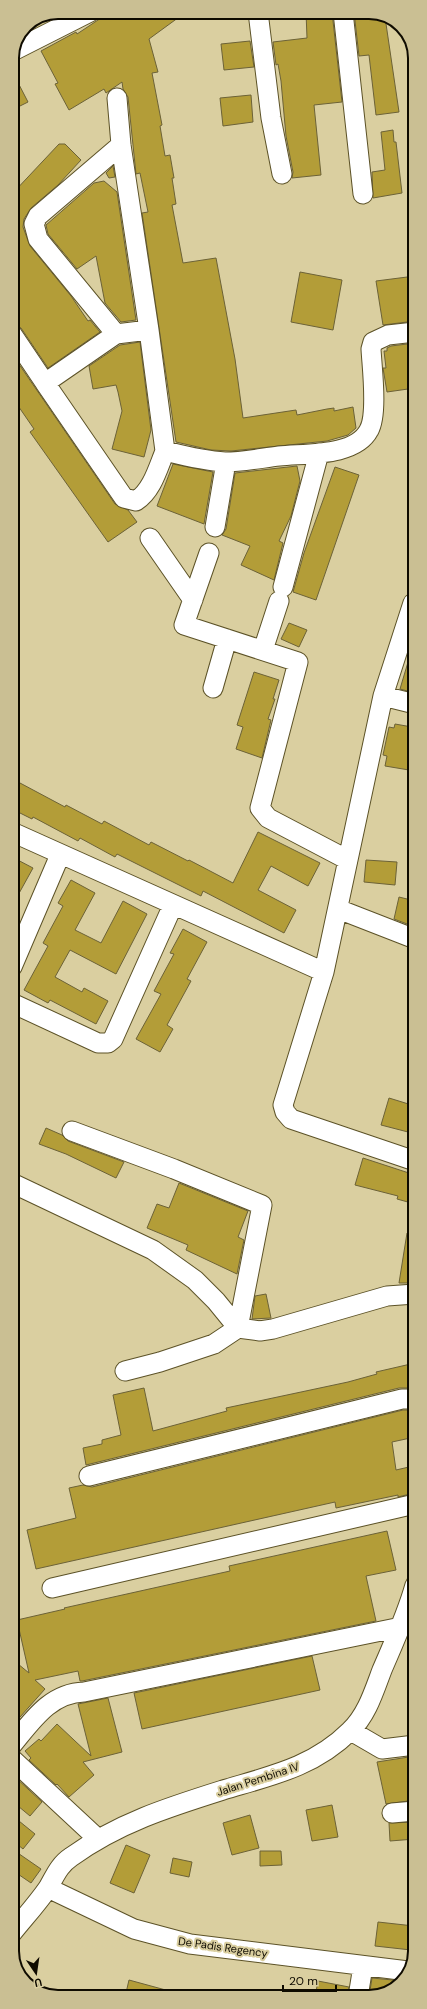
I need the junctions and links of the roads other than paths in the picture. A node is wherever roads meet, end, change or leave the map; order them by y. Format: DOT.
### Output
graph roads {
  1 [pos="76,19"];
  2 [pos="259,19"];
  3 [pos="344,19"];
  4 [pos="21,47"];
  5 [pos="117,98"];
  6 [pos="121,145"];
  7 [pos="282,174"];
  8 [pos="363,194"];
  9 [pos="149,330"];
  10 [pos="408,333"];
  11 [pos="116,334"];
  12 [pos="19,344"];
  13 [pos="45,383"];
  14 [pos="165,451"];
  15 [pos="319,454"];
  16 [pos="226,462"];
  17 [pos="215,527"];
  18 [pos="150,538"];
  19 [pos="209,553"];
  20 [pos="193,600"];
  21 [pos="408,618"];
  22 [pos="227,639"];
  23 [pos="263,650"];
  24 [pos="213,688"];
  25 [pos="383,696"];
  26 [pos="408,702"];
  27 [pos="19,835"];
  28 [pos="60,855"];
  29 [pos="348,860"];
  30 [pos="173,905"];
  31 [pos="338,909"];
  32 [pos="408,936"];
  33 [pos="19,951"];
  34 [pos="324,972"];
  35 [pos="19,1006"];
  36 [pos="72,1131"];
  37 [pos="408,1159"];
  38 [pos="19,1186"];
  39 [pos="408,1294"];
  40 [pos="238,1328"];
  41 [pos="125,1371"];
  42 [pos="408,1400"];
  43 [pos="89,1476"];
  44 [pos="408,1506"];
  45 [pos="52,1588"];
  46 [pos="408,1610"];
  47 [pos="401,1627"];
  48 [pos="351,1730"];
  49 [pos="19,1737"];
  50 [pos="408,1746"];
  51 [pos="19,1766"];
  52 [pos="408,1812"];
  53 [pos="392,1813"];
  54 [pos="98,1839"];
  55 [pos="48,1888"];
  56 [pos="19,1924"];
  57 [pos="363,1966"];
  58 [pos="403,1970"];
  59 [pos="359,1990"];
  1 -- 4 [label="street"];
  2 -- 7 [label="street"];
  3 -- 8 [label="street"];
  5 -- 6 [label="street"];
  6 -- 9 [label="street"];
  6 -- 11 [label="street"];
  9 -- 11 [label="street"];
  9 -- 14 [label="street"];
  10 -- 15 [label="street"];
  11 -- 13 [label="street"];
  12 -- 13 [label="street"];
  13 -- 14 [label="street"];
  14 -- 16 [label="street"];
  15 -- 16 [label="street"];
  15 -- 23 [label="street"];
  16 -- 17 [label="street"];
  18 -- 20 [label="street"];
  19 -- 20 [label="street"];
  20 -- 22 [label="street"];
  21 -- 25 [label="street"];
  22 -- 23 [label="street"];
  22 -- 24 [label="street"];
  23 -- 29 [label="street"];
  25 -- 26 [label="street"];
  25 -- 29 [label="street"];
  27 -- 28 [label="street"];
  28 -- 30 [label="street"];
  28 -- 33 [label="street"];
  29 -- 31 [label="street"];
  30 -- 34 [label="street"];
  30 -- 35 [label="street"];
  31 -- 32 [label="street"];
  31 -- 34 [label="street"];
  34 -- 37 [label="street"];
  36 -- 40 [label="street"];
  38 -- 40 [label="street"];
  39 -- 40 [label="street"];
  40 -- 41 [label="street"];
  42 -- 43 [label="street"];
  44 -- 45 [label="street"];
  46 -- 47 [label="street, Jalan Pembina IV"];
  47 -- 48 [label="street, Jalan Pembina IV"];
  47 -- 49 [label="street"];
  48 -- 50 [label="street"];
  48 -- 54 [label="street, Jalan Pembina IV"];
  51 -- 54 [label="street"];
  52 -- 53 [label="street"];
  54 -- 55 [label="street, Jalan Pembina IV"];
  55 -- 56 [label="street, Jalan Pembina IV"];
  55 -- 57 [label="street, De Padis Regency"];
  57 -- 58 [label="street, De Padis Regency"];
  57 -- 59 [label="street"];
}
